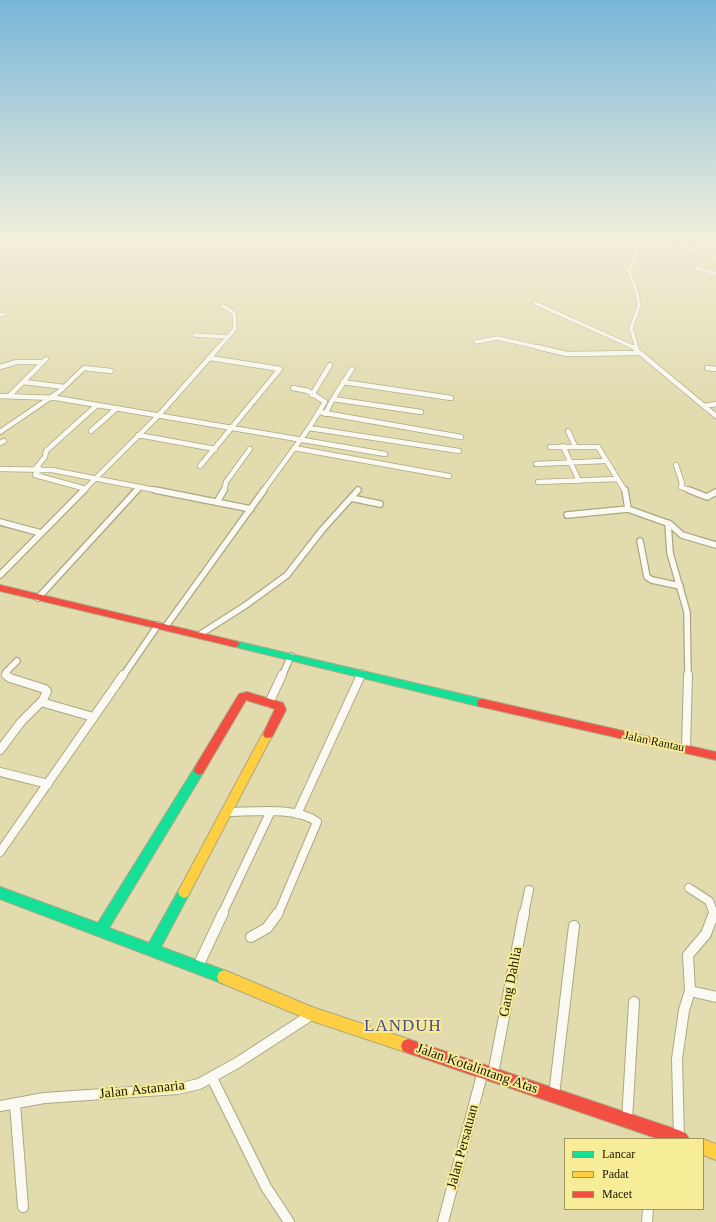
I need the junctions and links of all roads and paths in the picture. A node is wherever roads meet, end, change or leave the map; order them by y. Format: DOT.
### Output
graph roads {
  1 [pos="636,294"];
  2 [pos="535,304"];
  3 [pos="223,306"];
  4 [pos="194,335"];
  5 [pos="228,337"];
  6 [pos="476,342"];
  7 [pos="637,352"];
  8 [pos="210,358"];
  9 [pos="330,365"];
  10 [pos="0,367"];
  11 [pos="352,368"];
  12 [pos="707,368"];
  13 [pos="716,369"];
  14 [pos="111,371"];
  15 [pos="24,382"];
  16 [pos="343,382"];
  17 [pos="64,387"];
  18 [pos="293,388"];
  19 [pos="312,394"];
  20 [pos="10,395"];
  21 [pos="0,396"];
  22 [pos="51,398"];
  23 [pos="451,398"];
  24 [pos="333,399"];
  25 [pos="716,404"];
  26 [pos="97,405"];
  27 [pos="704,406"];
  28 [pos="117,408"];
  29 [pos="421,412"];
  30 [pos="322,413"];
  31 [pos="158,416"];
  32 [pos="716,416"];
  33 [pos="309,428"];
  34 [pos="232,429"];
  35 [pos="91,431"];
  36 [pos="568,431"];
  37 [pos="0,432"];
  38 [pos="139,435"];
  39 [pos="461,437"];
  40 [pos="300,439"];
  41 [pos="563,446"];
  42 [pos="575,446"];
  43 [pos="550,447"];
  44 [pos="294,448"];
  45 [pos="215,449"];
  46 [pos="250,449"];
  47 [pos="459,451"];
  48 [pos="385,454"];
  49 [pos="604,461"];
  50 [pos="571,462"];
  51 [pos="536,464"];
  52 [pos="200,466"];
  53 [pos="676,466"];
  54 [pos="38,469"];
  55 [pos="1,471"];
  56 [pos="449,476"];
  57 [pos="96,479"];
  58 [pos="617,479"];
  59 [pos="579,480"];
  60 [pos="538,482"];
  61 [pos="140,487"];
  62 [pos="86,489"];
  63 [pos="358,490"];
  64 [pos="716,492"];
  65 [pos="351,498"];
  66 [pos="217,502"];
  67 [pos="380,504"];
  68 [pos="251,509"];
  69 [pos="628,509"];
  70 [pos="567,515"];
  71 [pos="0,522"];
  72 [pos="668,523"];
  73 [pos="41,533"];
  74 [pos="640,541"];
  75 [pos="716,545"];
  76 [pos="0,575"];
  77 [pos="680,586"];
  78 [pos="0,588"];
  79 [pos="38,598"];
  80 [pos="162,626"];
  81 [pos="200,635"];
  82 [pos="291,656"];
  83 [pos="17,661"];
  84 [pos="362,673"];
  85 [pos="42,702"];
  86 [pos="269,703"];
  87 [pos="93,717"];
  88 [pos="686,749"];
  89 [pos="0,750"];
  90 [pos="716,756"];
  91 [pos="0,772"];
  92 [pos="48,784"];
  93 [pos="226,812"];
  94 [pos="270,813"];
  95 [pos="297,814"];
  96 [pos="0,852"];
  97 [pos="689,888"];
  98 [pos="529,890"];
  99 [pos="0,893"];
  100 [pos="574,926"];
  101 [pos="101,930"];
  102 [pos="251,937"];
  103 [pos="153,950"];
  104 [pos="198,966"];
  105 [pos="690,991"];
  106 [pos="716,997"];
  107 [pos="634,1002"];
  108 [pos="312,1014"];
  109 [pos="488,1072"];
  110 [pos="212,1078"];
  111 [pos="554,1095"];
  112 [pos="15,1104"];
  113 [pos="0,1106"];
  114 [pos="627,1121"];
  115 [pos="652,1134"];
  116 [pos="674,1138"];
  117 [pos="680,1138"];
  118 [pos="704,1147"];
  119 [pos="716,1152"];
  120 [pos="23,1207"];
  121 [pos="648,1210"];
  122 [pos="289,1222"];
  123 [pos="444,1222"];
  124 [pos="647,1222"];
  1 -- 7 [label="street"];
  2 -- 7 [label="street"];
  3 -- 5 [label="street"];
  4 -- 5 [label="street"];
  5 -- 8 [label="street"];
  6 -- 7 [label="street"];
  7 -- 27 [label="street"];
  8 -- 31 [label="street"];
  8 -- 34 [label="street"];
  9 -- 19 [label="street"];
  10 -- 15 [label="street"];
  11 -- 16 [label="street"];
  12 -- 13 [label="street"];
  14 -- 17 [label="street"];
  15 -- 17 [label="street"];
  15 -- 20 [label="street"];
  16 -- 23 [label="street"];
  16 -- 24 [label="street"];
  17 -- 22 [label="street"];
  18 -- 19 [label="street"];
  19 -- 30 [label="street"];
  20 -- 21 [label="street"];
  20 -- 22 [label="street"];
  22 -- 26 [label="street"];
  22 -- 37 [label="street"];
  24 -- 29 [label="street"];
  24 -- 30 [label="street"];
  25 -- 27 [label="street"];
  26 -- 28 [label="street"];
  26 -- 54 [label="street"];
  27 -- 32 [label="street"];
  28 -- 31 [label="street"];
  28 -- 35 [label="street"];
  30 -- 33 [label="street"];
  30 -- 39 [label="street"];
  31 -- 34 [label="street"];
  31 -- 38 [label="street"];
  33 -- 40 [label="street"];
  33 -- 47 [label="street"];
  34 -- 40 [label="street"];
  34 -- 45 [label="street"];
  36 -- 42 [label="street"];
  38 -- 45 [label="street"];
  38 -- 57 [label="street"];
  40 -- 44 [label="street"];
  40 -- 48 [label="street"];
  41 -- 42 [label="street"];
  41 -- 43 [label="street"];
  41 -- 50 [label="street"];
  42 -- 49 [label="street"];
  44 -- 56 [label="street"];
  44 -- 68 [label="street"];
  45 -- 52 [label="street"];
  46 -- 66 [label="street"];
  49 -- 50 [label="street"];
  49 -- 58 [label="street"];
  50 -- 51 [label="street"];
  50 -- 59 [label="street"];
  53 -- 64 [label="street"];
  54 -- 55 [label="street"];
  54 -- 57 [label="street"];
  54 -- 62 [label="street"];
  57 -- 61 [label="street"];
  57 -- 62 [label="street"];
  58 -- 59 [label="street"];
  58 -- 69 [label="street"];
  59 -- 60 [label="street"];
  61 -- 66 [label="street"];
  61 -- 79 [label="street"];
  62 -- 73 [label="street"];
  63 -- 65 [label="street"];
  65 -- 67 [label="street"];
  65 -- 81 [label="street"];
  66 -- 68 [label="street"];
  68 -- 80 [label="street"];
  69 -- 70 [label="street"];
  69 -- 72 [label="street"];
  71 -- 73 [label="street"];
  72 -- 75 [label="street"];
  72 -- 77 [label="street"];
  73 -- 76 [label="street"];
  74 -- 77 [label="street"];
  77 -- 88 [label="street"];
  78 -- 79 [label="street, Jalan Rantau"];
  79 -- 80 [label="street, Jalan Rantau"];
  80 -- 81 [label="street, Jalan Rantau"];
  80 -- 87 [label="street"];
  81 -- 82 [label="street, Jalan Rantau"];
  82 -- 84 [label="street, Jalan Rantau"];
  82 -- 86 [label="street"];
  83 -- 85 [label="street"];
  84 -- 88 [label="street, Jalan Rantau"];
  84 -- 95 [label="street"];
  85 -- 87 [label="street"];
  85 -- 89 [label="street"];
  86 -- 93 [label="street"];
  86 -- 101 [label="street"];
  87 -- 92 [label="street"];
  88 -- 90 [label="street, Jalan Rantau"];
  91 -- 92 [label="street"];
  92 -- 96 [label="street"];
  93 -- 94 [label="street"];
  93 -- 103 [label="street"];
  94 -- 95 [label="street"];
  94 -- 104 [label="street"];
  95 -- 102 [label="street"];
  97 -- 105 [label="street"];
  98 -- 109 [label="street, Gang Dahlia"];
  99 -- 101 [label="street, Jalan Kotalintang Atas"];
  100 -- 111 [label="street"];
  101 -- 103 [label="street, Jalan Kotalintang Atas"];
  103 -- 104 [label="street, Jalan Kotalintang Atas"];
  104 -- 108 [label="street, Jalan Kotalintang Atas"];
  105 -- 106 [label="street"];
  105 -- 117 [label="street"];
  107 -- 114 [label="street"];
  108 -- 109 [label="street, Jalan Kotalintang Atas"];
  108 -- 110 [label="street, Jalan Astanaria"];
  109 -- 111 [label="street, Jalan Kotalintang Atas"];
  109 -- 123 [label="street, Jalan Persatuan"];
  110 -- 112 [label="street, Jalan Astanaria"];
  110 -- 122 [label="street"];
  111 -- 114 [label="street, Jalan Kotalintang Atas"];
  112 -- 113 [label="street, Jalan Astanaria"];
  112 -- 120 [label="street"];
  114 -- 115 [label="street, Jalan Kotalintang Atas"];
  115 -- 116 [label="street, Jalan Kotalintang Atas"];
  118 -- 119 [label="street"];
  121 -- 124 [label="street"];
}
